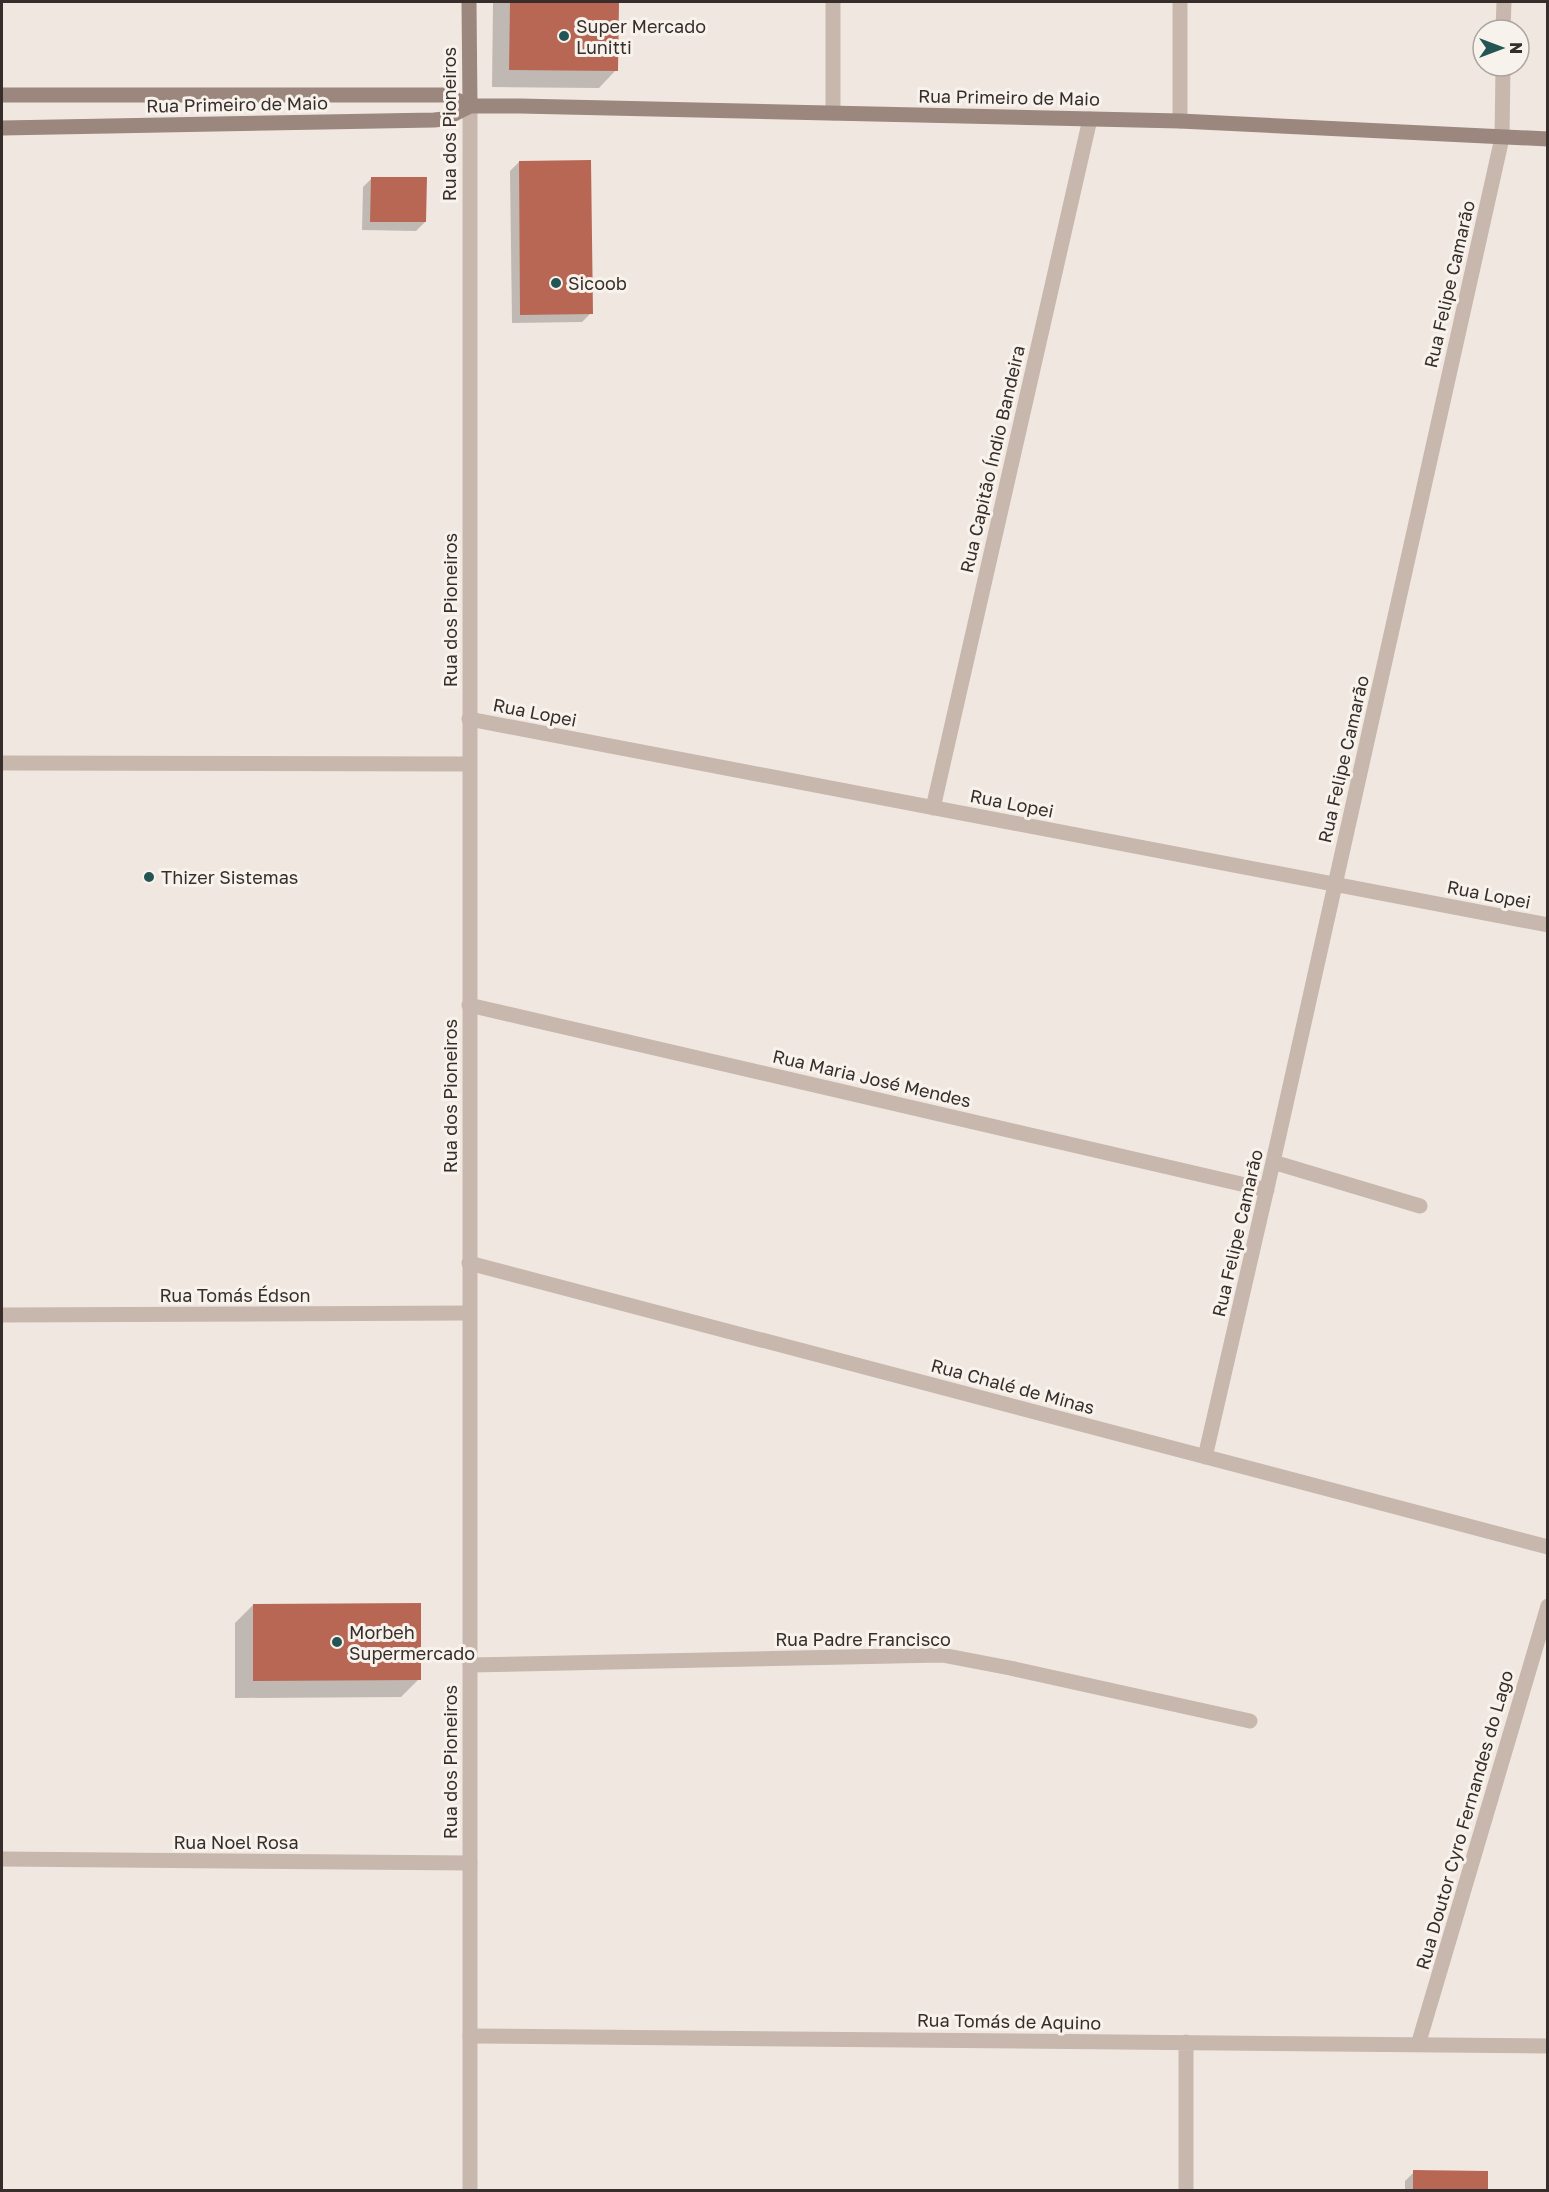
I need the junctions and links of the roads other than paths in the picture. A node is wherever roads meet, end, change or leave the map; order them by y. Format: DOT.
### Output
graph roads {
  1 [pos="469,2"];
  2 [pos="833,2"];
  3 [pos="1180,2"];
  4 [pos="1504,2"];
  5 [pos="1503,18"];
  6 [pos="1503,78"];
  7 [pos="2,95"];
  8 [pos="470,106"];
  9 [pos="833,113"];
  10 [pos="1090,118"];
  11 [pos="1180,121"];
  12 [pos="2,128"];
  13 [pos="1502,138"];
  14 [pos="1548,139"];
  15 [pos="469,719"];
  16 [pos="2,763"];
  17 [pos="469,764"];
  18 [pos="933,808"];
  19 [pos="1335,884"];
  20 [pos="1548,925"];
  21 [pos="469,1005"];
  22 [pos="1273,1162"];
  23 [pos="1267,1190"];
  24 [pos="1420,1206"];
  25 [pos="469,1263"];
  26 [pos="469,1313"];
  27 [pos="2,1315"];
  28 [pos="1205,1457"];
  29 [pos="1548,1547"];
  30 [pos="1548,1606"];
  31 [pos="470,1665"];
  32 [pos="1250,1721"];
  33 [pos="2,1859"];
  34 [pos="470,1863"];
  35 [pos="470,2036"];
  36 [pos="1186,2042"];
  37 [pos="1418,2045"];
  38 [pos="1548,2046"];
  39 [pos="470,2190"];
  40 [pos="1186,2190"];
  1 -- 8 [label="main road, Rua dos Pioneiros"];
  2 -- 9 [label="street"];
  3 -- 11 [label="street"];
  4 -- 5 [label="street"];
  6 -- 13 [label="street, Rua Felipe Camarão"];
  7 -- 8 [label="main road, Rua Primeiro de Maio"];
  8 -- 9 [label="main road, Rua Primeiro de Maio"];
  8 -- 12 [label="main road, Rua Primeiro de Maio"];
  8 -- 15 [label="street, Rua dos Pioneiros"];
  9 -- 10 [label="main road, Rua Primeiro de Maio"];
  10 -- 11 [label="main road, Rua Primeiro de Maio"];
  10 -- 18 [label="street, Rua Capitão Índio Bandeira"];
  11 -- 13 [label="main road, Rua Primeiro de Maio"];
  13 -- 14 [label="main road, Rua Primeiro de Maio"];
  13 -- 19 [label="street, Rua Felipe Camarão"];
  15 -- 17 [label="street, Rua dos Pioneiros"];
  15 -- 18 [label="street, Rua Lopei"];
  16 -- 17 [label="street"];
  17 -- 21 [label="street, Rua dos Pioneiros"];
  18 -- 19 [label="street, Rua Lopei"];
  19 -- 20 [label="street, Rua Lopei"];
  19 -- 22 [label="street, Rua Felipe Camarão"];
  21 -- 23 [label="street, Rua Maria José Mendes"];
  21 -- 25 [label="street, Rua dos Pioneiros"];
  22 -- 23 [label="street, Rua Felipe Camarão"];
  22 -- 24 [label="street"];
  23 -- 28 [label="street, Rua Felipe Camarão"];
  25 -- 26 [label="street, Rua dos Pioneiros"];
  25 -- 28 [label="street, Rua Chalé de Minas"];
  26 -- 27 [label="street, Rua Tomás Édson"];
  26 -- 31 [label="street, Rua dos Pioneiros"];
  28 -- 29 [label="street, Rua Chalé de Minas"];
  30 -- 37 [label="street, Rua Doutor Cyro Fernandes do Lago"];
  31 -- 32 [label="street, Rua Padre Francisco"];
  31 -- 34 [label="street, Rua dos Pioneiros"];
  33 -- 34 [label="street, Rua Noel Rosa"];
  34 -- 35 [label="street, Rua dos Pioneiros"];
  35 -- 36 [label="street, Rua Tomás de Aquino"];
  35 -- 39 [label="street, Rua dos Pioneiros"];
  36 -- 37 [label="street, Rua Tomás de Aquino"];
  36 -- 40 [label="street"];
  37 -- 38 [label="street, Rua Tomás de Aquino"];
}
